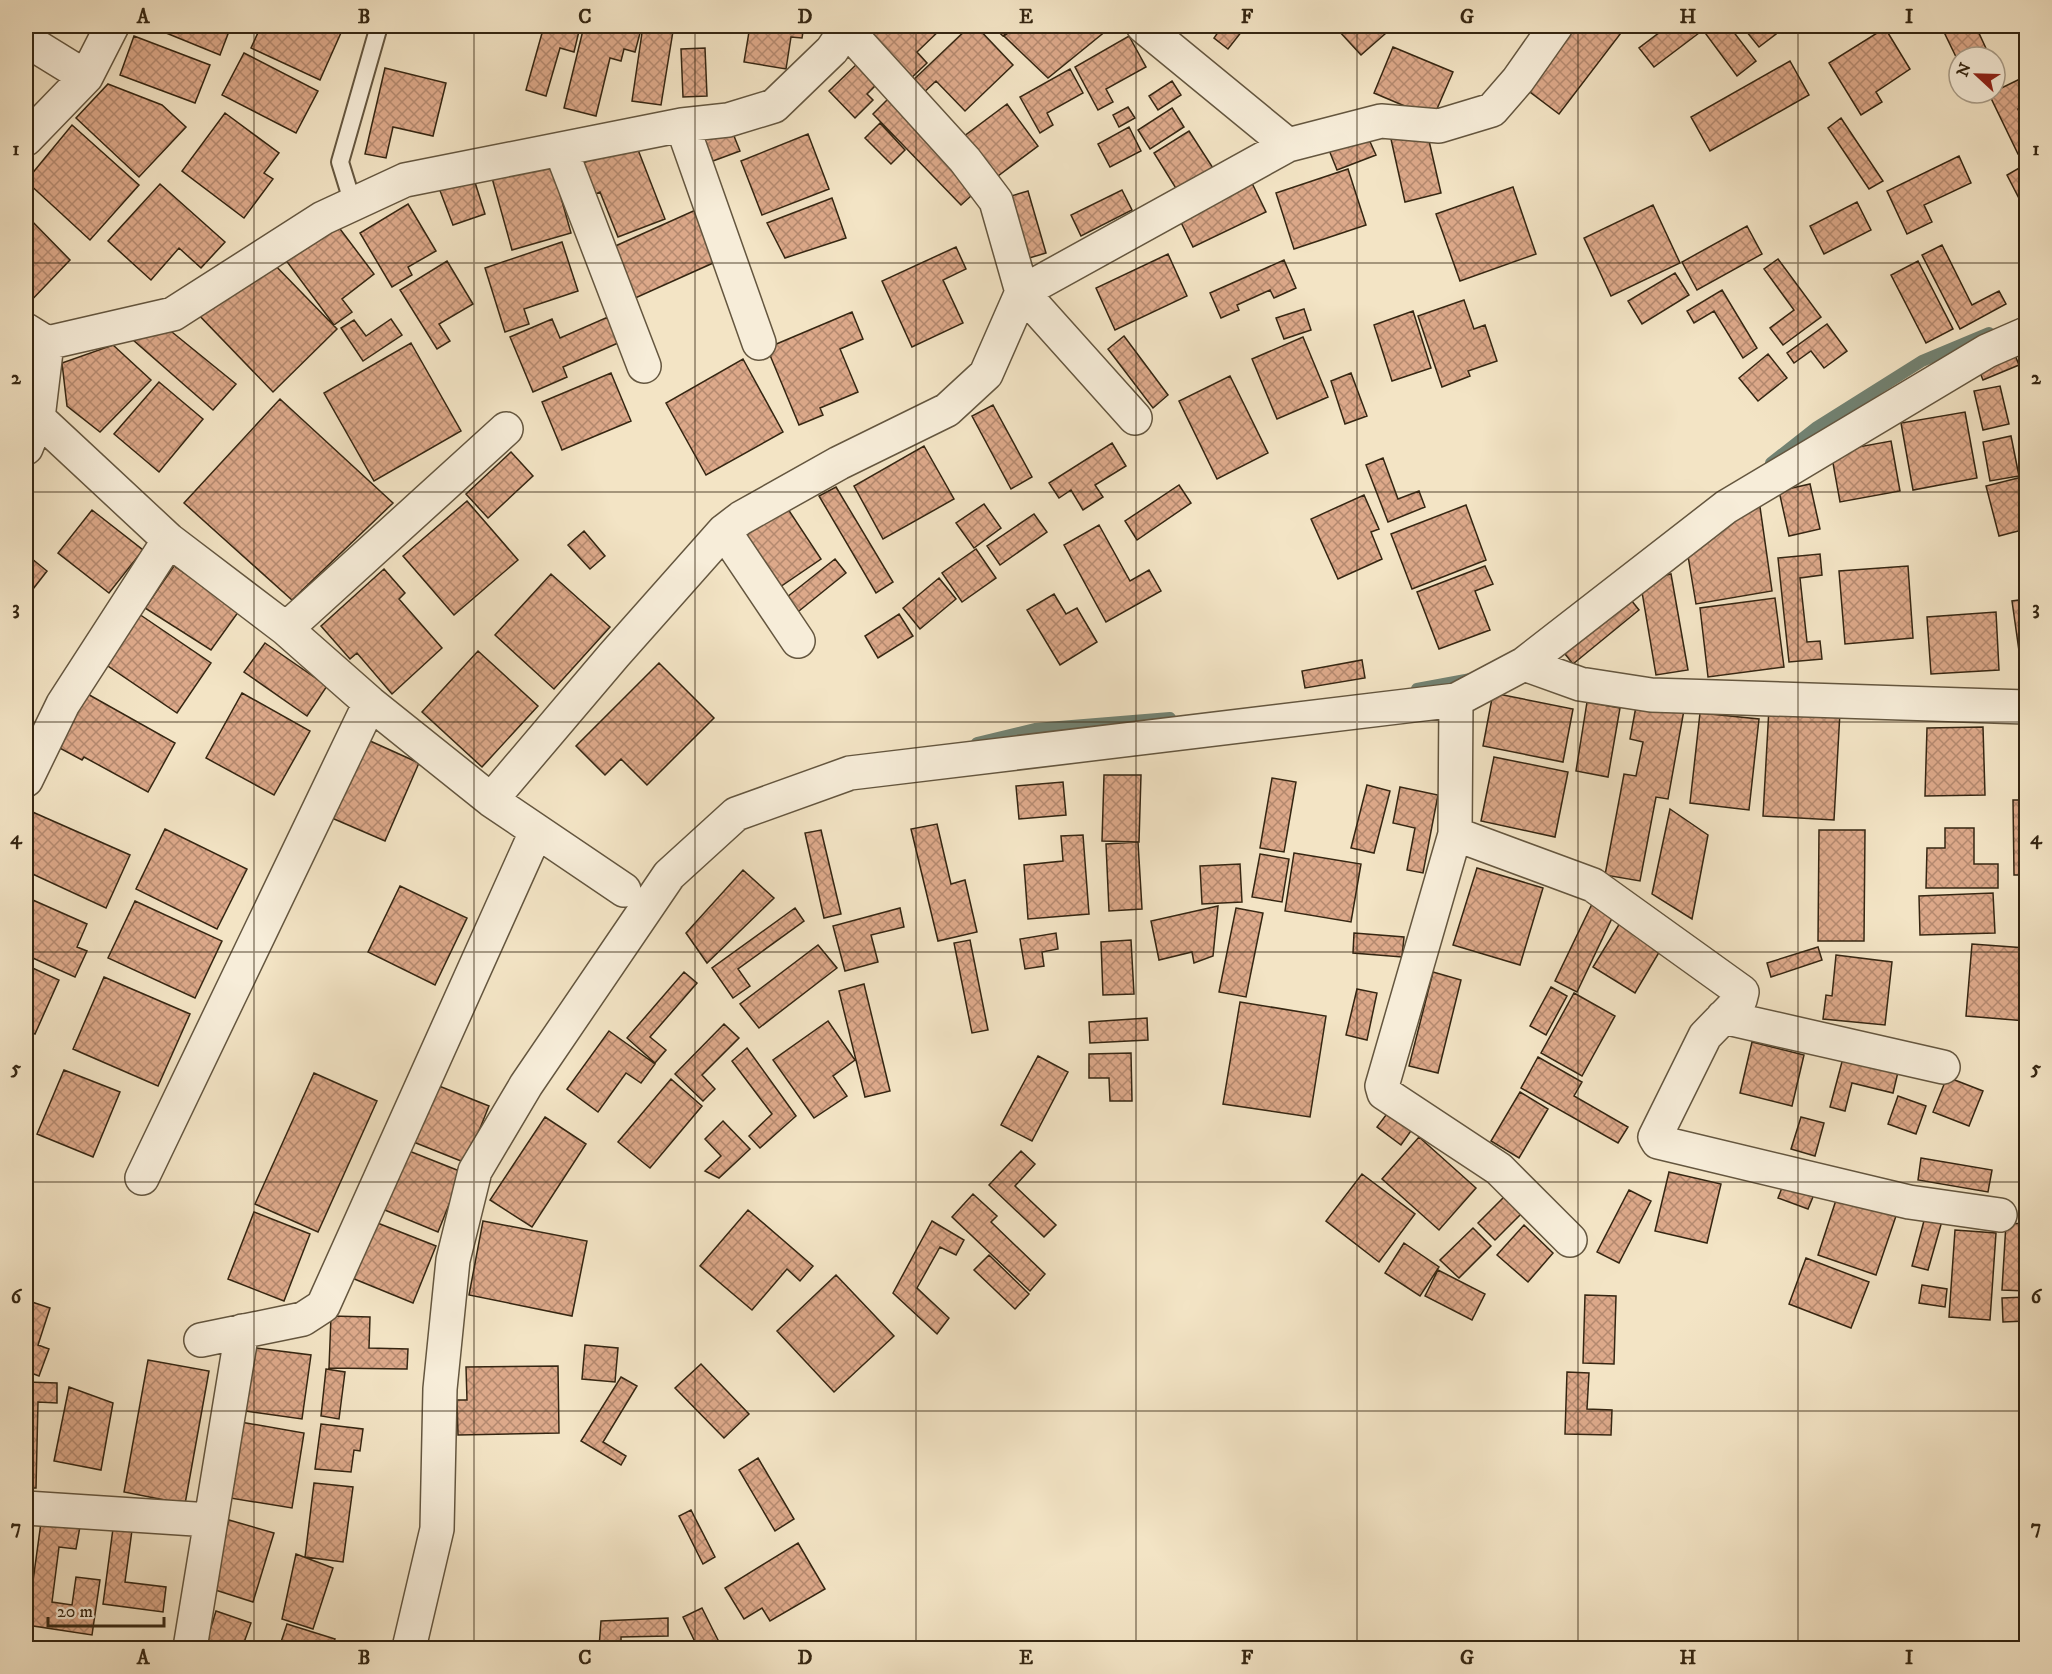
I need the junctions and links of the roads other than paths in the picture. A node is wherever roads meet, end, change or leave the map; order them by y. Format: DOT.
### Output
graph roads {
  1 [pos="112,26"];
  2 [pos="379,26"];
  3 [pos="1143,26"];
  4 [pos="1556,26"];
  5 [pos="847,27"];
  6 [pos="26,40"];
  7 [pos="86,77"];
  8 [pos="682,125"];
  9 [pos="26,139"];
  10 [pos="1288,145"];
  11 [pos="561,150"];
  12 [pos="353,204"];
  13 [pos="1022,292"];
  14 [pos="2026,334"];
  15 [pos="36,336"];
  16 [pos="759,343"];
  17 [pos="644,366"];
  18 [pos="38,418"];
  19 [pos="1135,418"];
  20 [pos="506,429"];
  21 [pos="26,448"];
  22 [pos="724,531"];
  23 [pos="169,540"];
  24 [pos="286,629"];
  25 [pos="798,641"];
  26 [pos="1524,664"];
  27 [pos="1456,700"];
  28 [pos="370,703"];
  29 [pos="2026,707"];
  30 [pos="26,780"];
  31 [pos="490,800"];
  32 [pos="536,832"];
  33 [pos="1455,834"];
  34 [pos="639,898"];
  35 [pos="1723,1017"];
  36 [pos="1943,1067"];
  37 [pos="142,1178"];
  38 [pos="2000,1215"];
  39 [pos="1570,1240"];
  40 [pos="242,1331"];
  41 [pos="201,1340"];
  42 [pos="26,1508"];
  43 [pos="210,1520"];
  44 [pos="190,1648"];
  45 [pos="409,1648"];
  1 -- 7 [label="street"];
  2 -- 12 [label="lane"];
  3 -- 10 [label="street"];
  4 -- 10 [label="street"];
  5 -- 8 [label="street"];
  5 -- 13 [label="street"];
  6 -- 7 [label="street"];
  7 -- 9 [label="street"];
  8 -- 11 [label="street"];
  8 -- 16 [label="street"];
  10 -- 13 [label="street"];
  11 -- 12 [label="street"];
  11 -- 17 [label="street"];
  12 -- 15 [label="street"];
  13 -- 19 [label="street"];
  13 -- 22 [label="street"];
  14 -- 26 [label="street"];
  15 -- 18 [label="street"];
  18 -- 21 [label="street"];
  18 -- 23 [label="street"];
  20 -- 24 [label="street"];
  22 -- 25 [label="street"];
  22 -- 31 [label="street"];
  23 -- 24 [label="street"];
  23 -- 30 [label="street"];
  24 -- 28 [label="street"];
  26 -- 27 [label="street"];
  26 -- 29 [label="street"];
  27 -- 33 [label="street"];
  27 -- 34 [label="street"];
  28 -- 31 [label="street"];
  28 -- 37 [label="street"];
  31 -- 32 [label="street"];
  32 -- 34 [label="street"];
  32 -- 40 [label="street"];
  33 -- 35 [label="street"];
  33 -- 39 [label="street"];
  34 -- 45 [label="street"];
  35 -- 36 [label="street"];
  35 -- 38 [label="street"];
  40 -- 41 [label="street"];
  40 -- 43 [label="street"];
  42 -- 43 [label="street"];
  43 -- 44 [label="street"];
}
